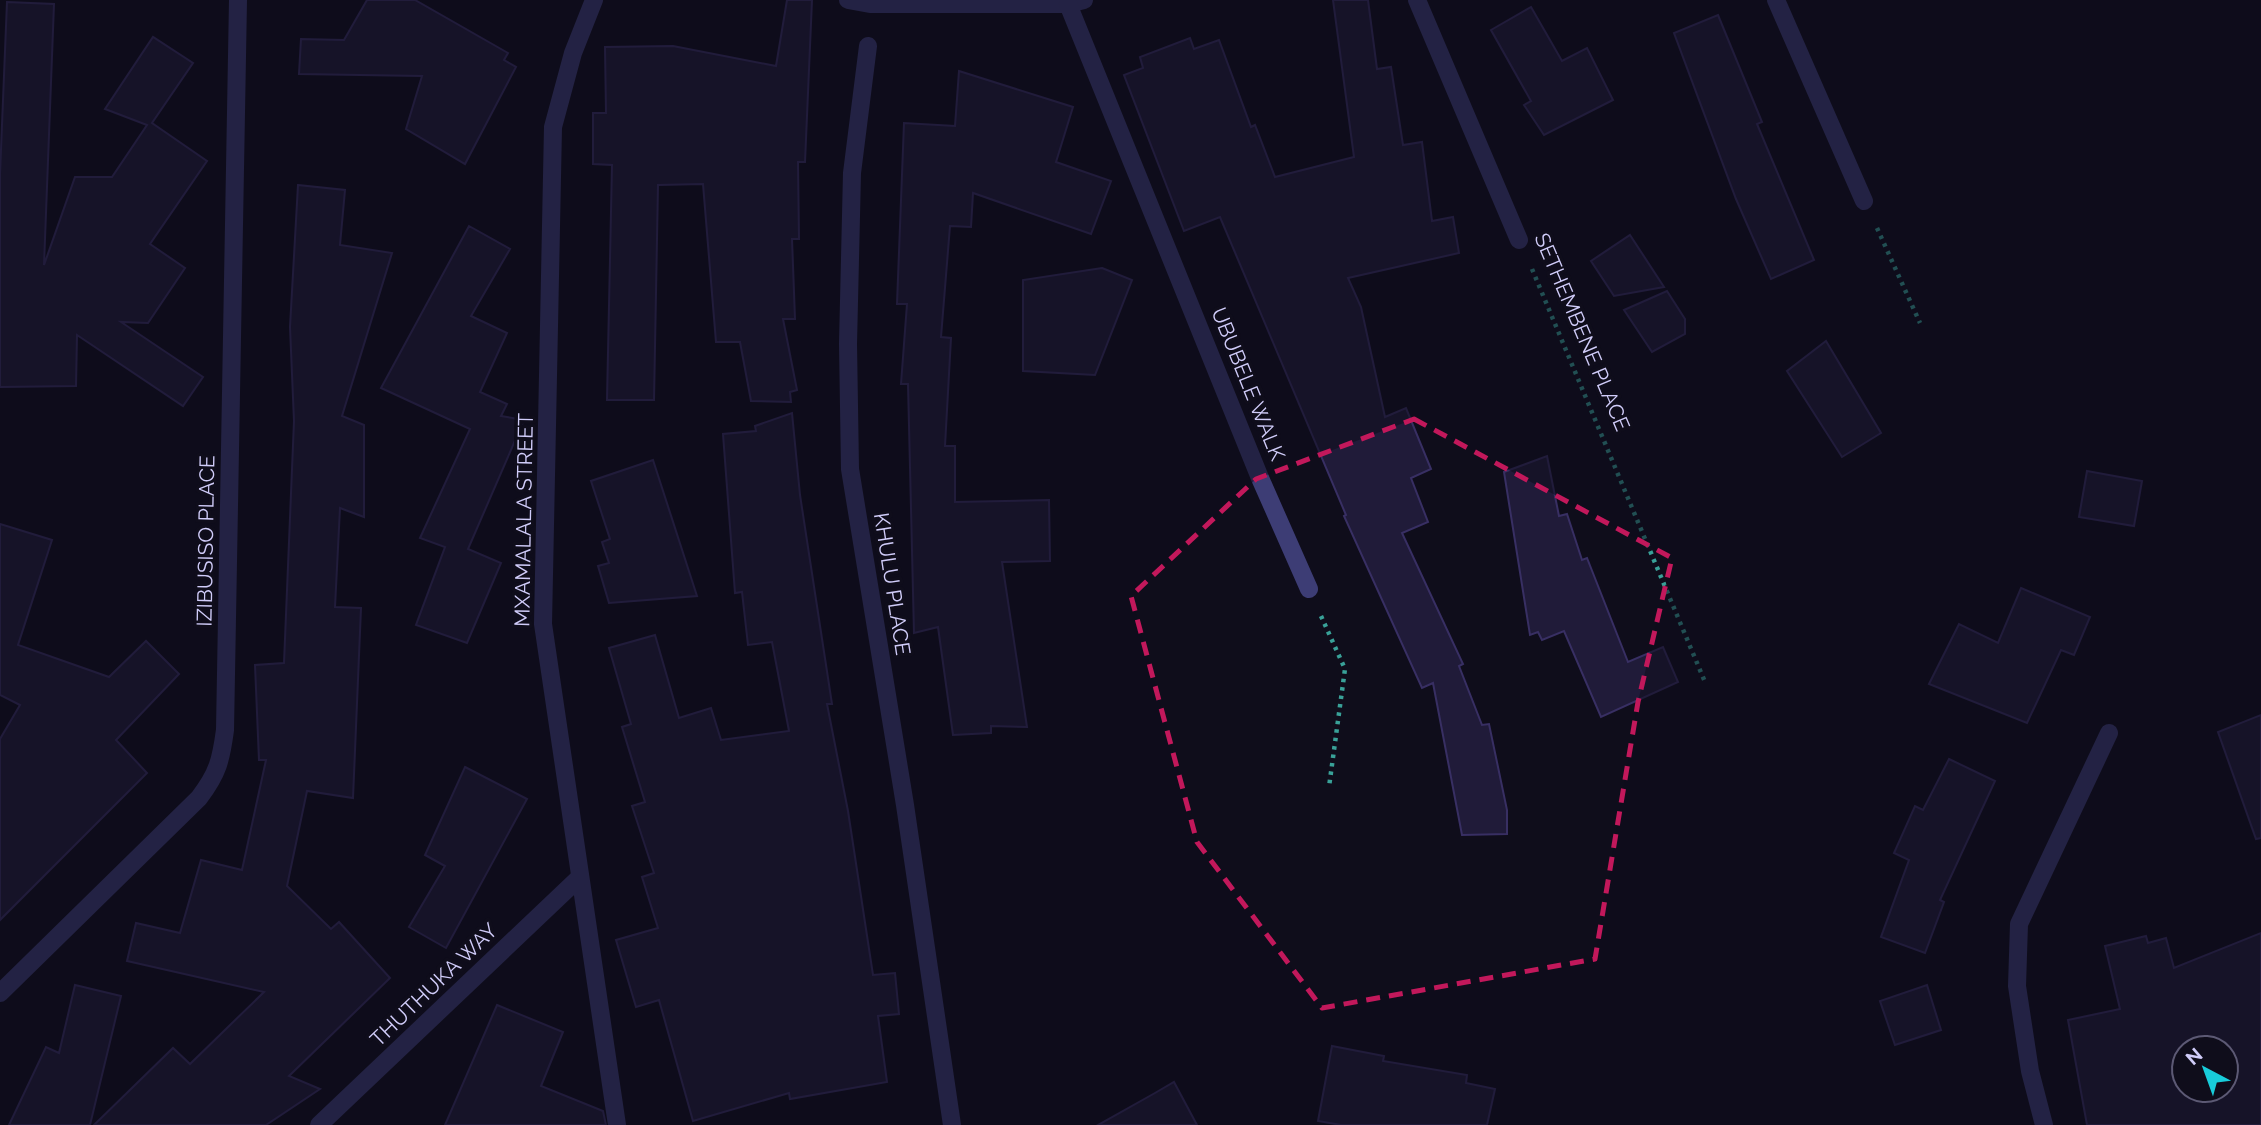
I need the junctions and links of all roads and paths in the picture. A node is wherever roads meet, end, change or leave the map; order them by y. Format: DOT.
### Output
graph roads {
  1 [pos="239,0"];
  2 [pos="594,0"];
  3 [pos="848,0"];
  4 [pos="1417,0"];
  5 [pos="1776,0"];
  6 [pos="870,2"];
  7 [pos="1076,2"];
  8 [pos="868,46"];
  9 [pos="1864,201"];
  10 [pos="1519,240"];
  11 [pos="1920,323"];
  12 [pos="1309,589"];
  13 [pos="1705,682"];
  14 [pos="2109,733"];
  15 [pos="1329,787"];
  16 [pos="580,877"];
  17 [pos="0,993"];
  18 [pos="319,1125"];
  19 [pos="617,1125"];
  20 [pos="952,1125"];
  21 [pos="2044,1125"];
  1 -- 17 [label="street, IZIBUSISO PLACE"];
  2 -- 16 [label="street, MXAMALALA STREET"];
  3 -- 6 [label="street"];
  4 -- 10 [label="street, SETHEMBENE PLACE"];
  5 -- 9 [label="street"];
  6 -- 7 [label="street"];
  7 -- 12 [label="street, UBUBELE WALK"];
  8 -- 20 [label="street, KHULU PLACE"];
  9 -- 11 [label="path"];
  10 -- 13 [label="path, SETHEMBENE PLACE"];
  12 -- 15 [label="path"];
  14 -- 21 [label="street"];
  16 -- 18 [label="street, THUTHUKA WAY"];
  16 -- 19 [label="street, MXAMALALA STREET"];
}
